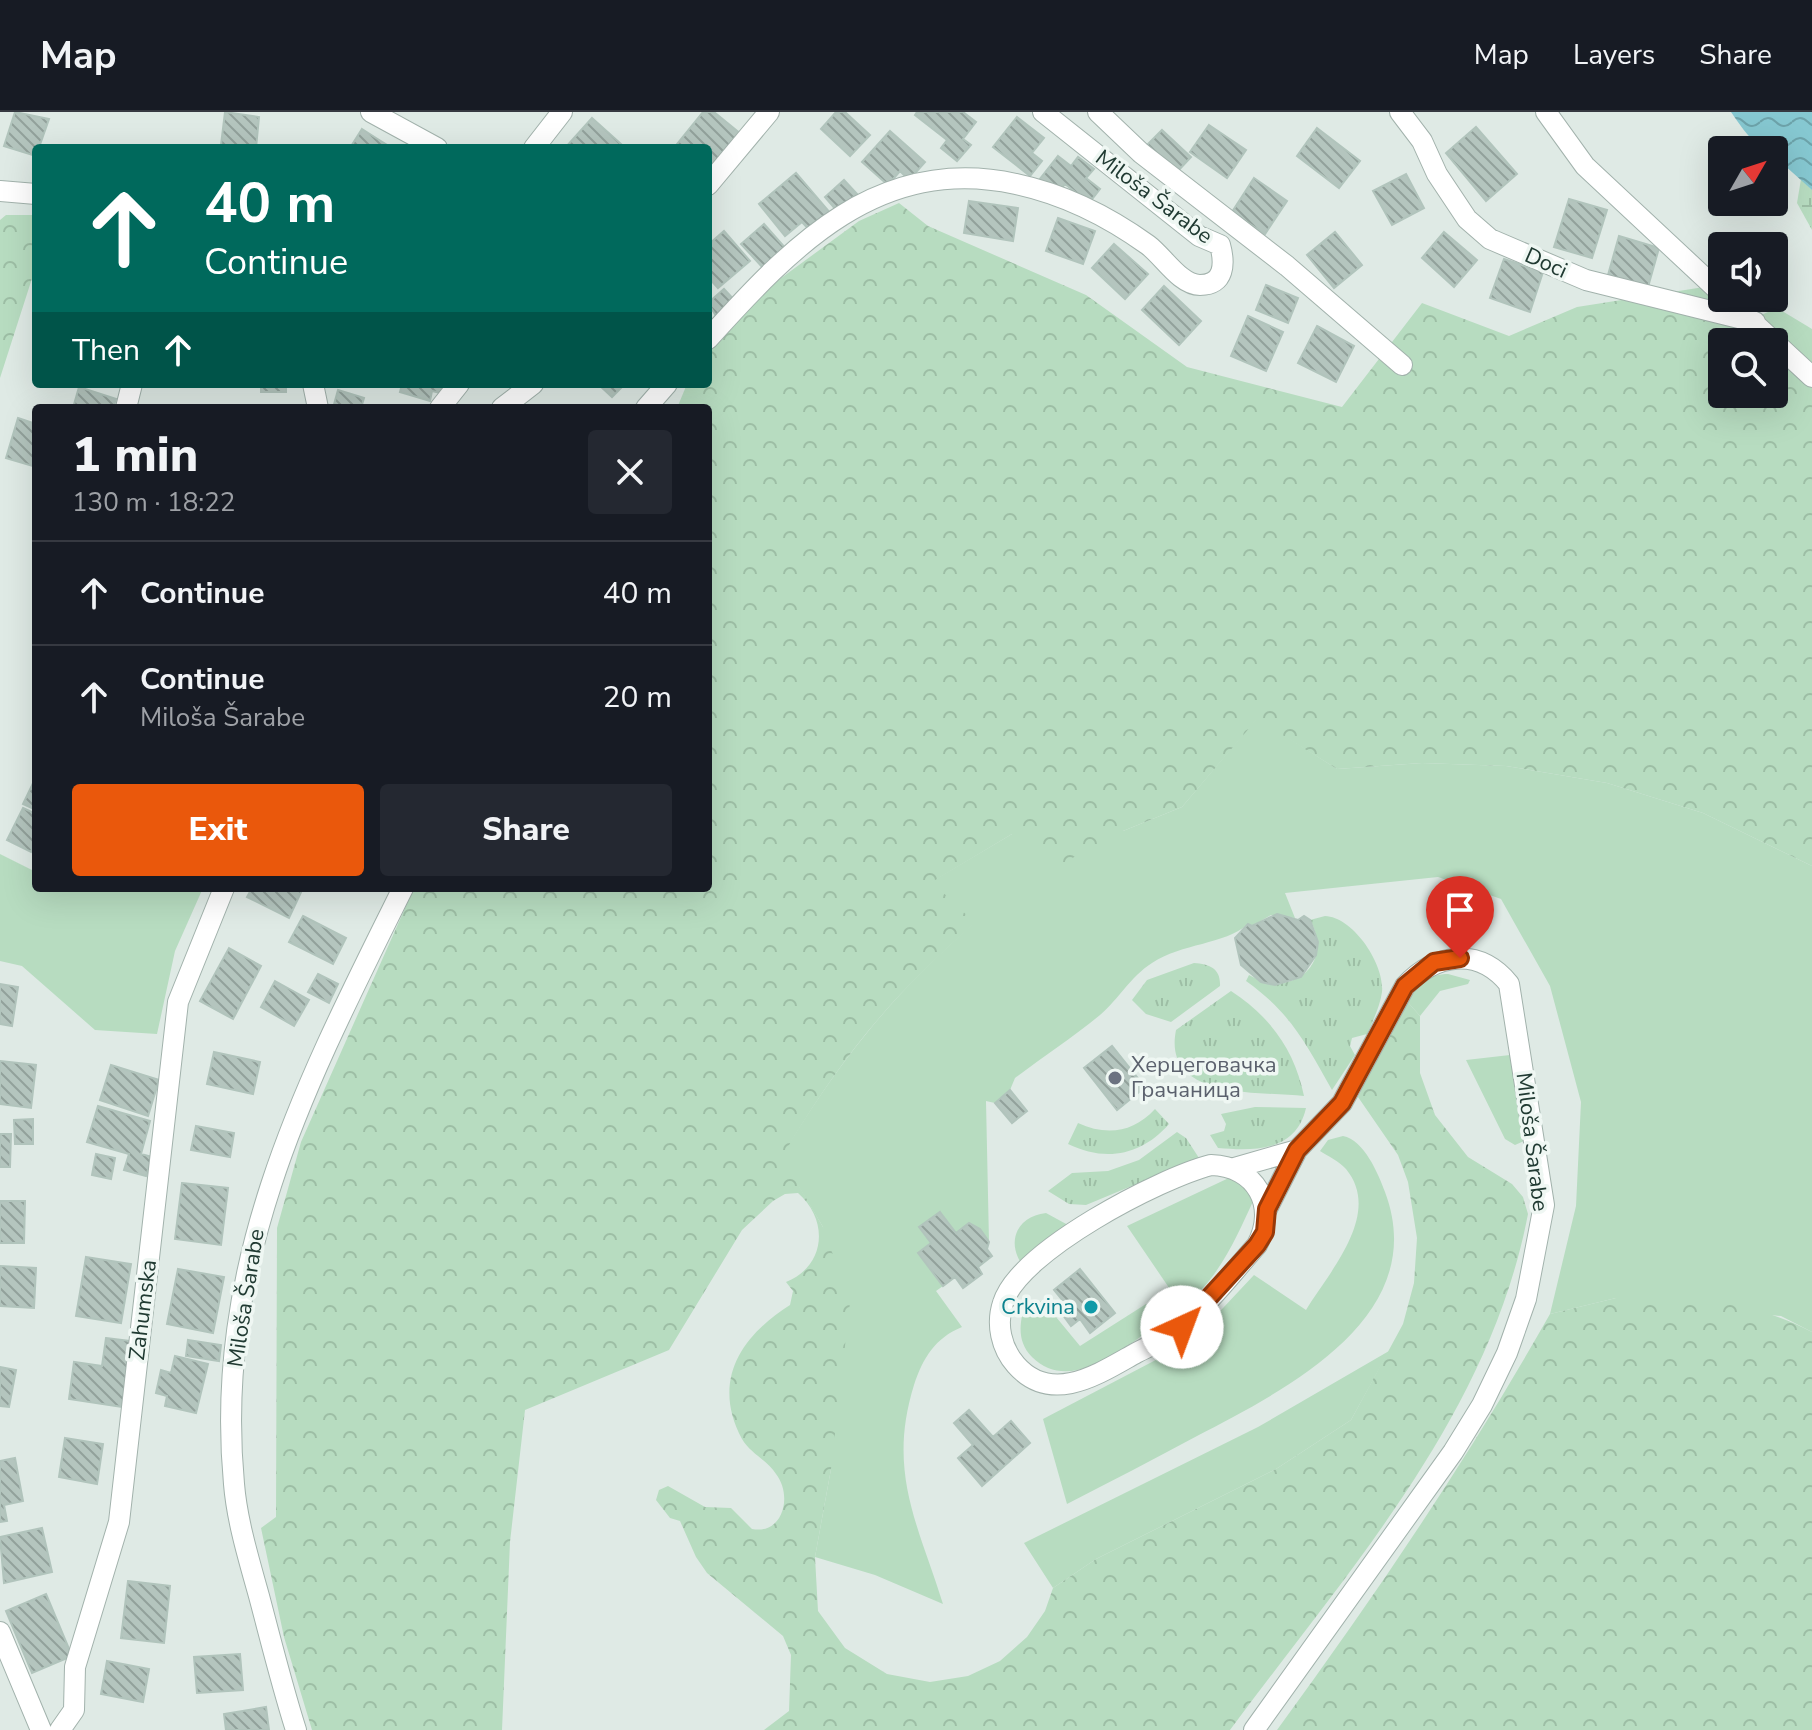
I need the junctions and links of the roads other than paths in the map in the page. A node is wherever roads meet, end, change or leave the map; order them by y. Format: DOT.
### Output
graph roads {
  1 [pos="371,112"];
  2 [pos="562,112"];
  3 [pos="769,112"];
  4 [pos="1043,112"];
  5 [pos="1098,112"];
  6 [pos="1400,112"];
  7 [pos="1546,112"];
  8 [pos="430,144"];
  9 [pos="537,144"];
  10 [pos="712,180"];
  11 [pos="0,191"];
  12 [pos="32,194"];
  13 [pos="1708,281"];
  14 [pos="1743,312"];
  15 [pos="1755,322"];
  16 [pos="712,335"];
  17 [pos="1402,365"];
  18 [pos="1812,377"];
  19 [pos="456,388"];
  20 [pos="528,388"];
  21 [pos="664,388"];
  22 [pos="443,404"];
  23 [pos="507,404"];
  24 [pos="650,404"];
  25 [pos="222,892"];
  26 [pos="401,892"];
  27 [pos="1297,1150"];
  28 [pos="1234,1168"];
  29 [pos="1267,1209"];
  30 [pos="0,1632"];
  31 [pos="41,1730"];
  32 [pos="60,1730"];
  33 [pos="296,1730"];
  34 [pos="1254,1730"];
  1 -- 8 [label="street"];
  2 -- 9 [label="street"];
  3 -- 10 [label="street"];
  4 -- 16 [label="street, Miloša Šarabe"];
  5 -- 17 [label="street, Miloša Šarabe"];
  6 -- 15 [label="street, Doci"];
  7 -- 13 [label="street"];
  11 -- 12 [label="street"];
  14 -- 15 [label="street"];
  15 -- 18 [label="street"];
  19 -- 22 [label="street"];
  20 -- 23 [label="street"];
  21 -- 24 [label="street"];
  25 -- 32 [label="street, Zahumska"];
  26 -- 33 [label="street, Miloša Šarabe"];
  27 -- 28 [label="street"];
  27 -- 29 [label="street"];
  27 -- 34 [label="street, Miloša Šarabe"];
  28 -- 29 [label="street"];
  28 -- 29 [label="street"];
  30 -- 31 [label="street"];
}
